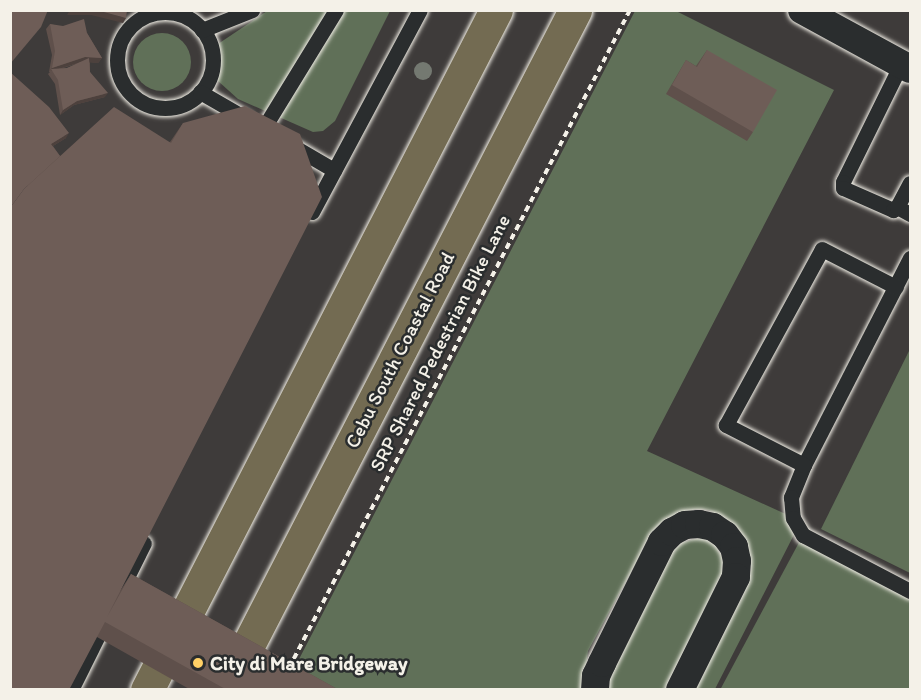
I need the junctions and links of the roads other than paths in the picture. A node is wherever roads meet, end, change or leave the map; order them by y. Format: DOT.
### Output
graph roads {
  1 [pos="252,10"];
  2 [pos="336,10"];
  3 [pos="420,10"];
  4 [pos="496,10"];
  5 [pos="575,10"];
  6 [pos="802,10"];
  7 [pos="202,30"];
  8 [pos="906,66"];
  9 [pos="200,92"];
  10 [pos="263,129"];
  11 [pos="334,170"];
  12 [pos="910,183"];
  13 [pos="904,211"];
  14 [pos="307,222"];
  15 [pos="910,258"];
  16 [pos="896,287"];
  17 [pos="804,465"];
  18 [pos="153,526"];
  19 [pos="910,591"];
  20 [pos="70,690"];
  21 [pos="147,690"];
  22 [pos="225,690"];
  23 [pos="595,690"];
  24 [pos="680,690"];
  1 -- 7 [label="lane"];
  2 -- 10 [label="lane"];
  3 -- 11 [label="lane"];
  4 -- 21 [label="highway"];
  5 -- 22 [label="highway, Cebu South Coastal Road"];
  6 -- 8 [label="street"];
  7 -- 9 [label="lane"];
  7 -- 9 [label="lane"];
  8 -- 13 [label="lane"];
  9 -- 10 [label="lane"];
  10 -- 11 [label="lane"];
  11 -- 14 [label="lane"];
  12 -- 13 [label="lane"];
  15 -- 16 [label="lane"];
  16 -- 17 [label="lane"];
  16 -- 17 [label="lane"];
  17 -- 19 [label="lane"];
  18 -- 20 [label="lane"];
  23 -- 24 [label="street"];
}
